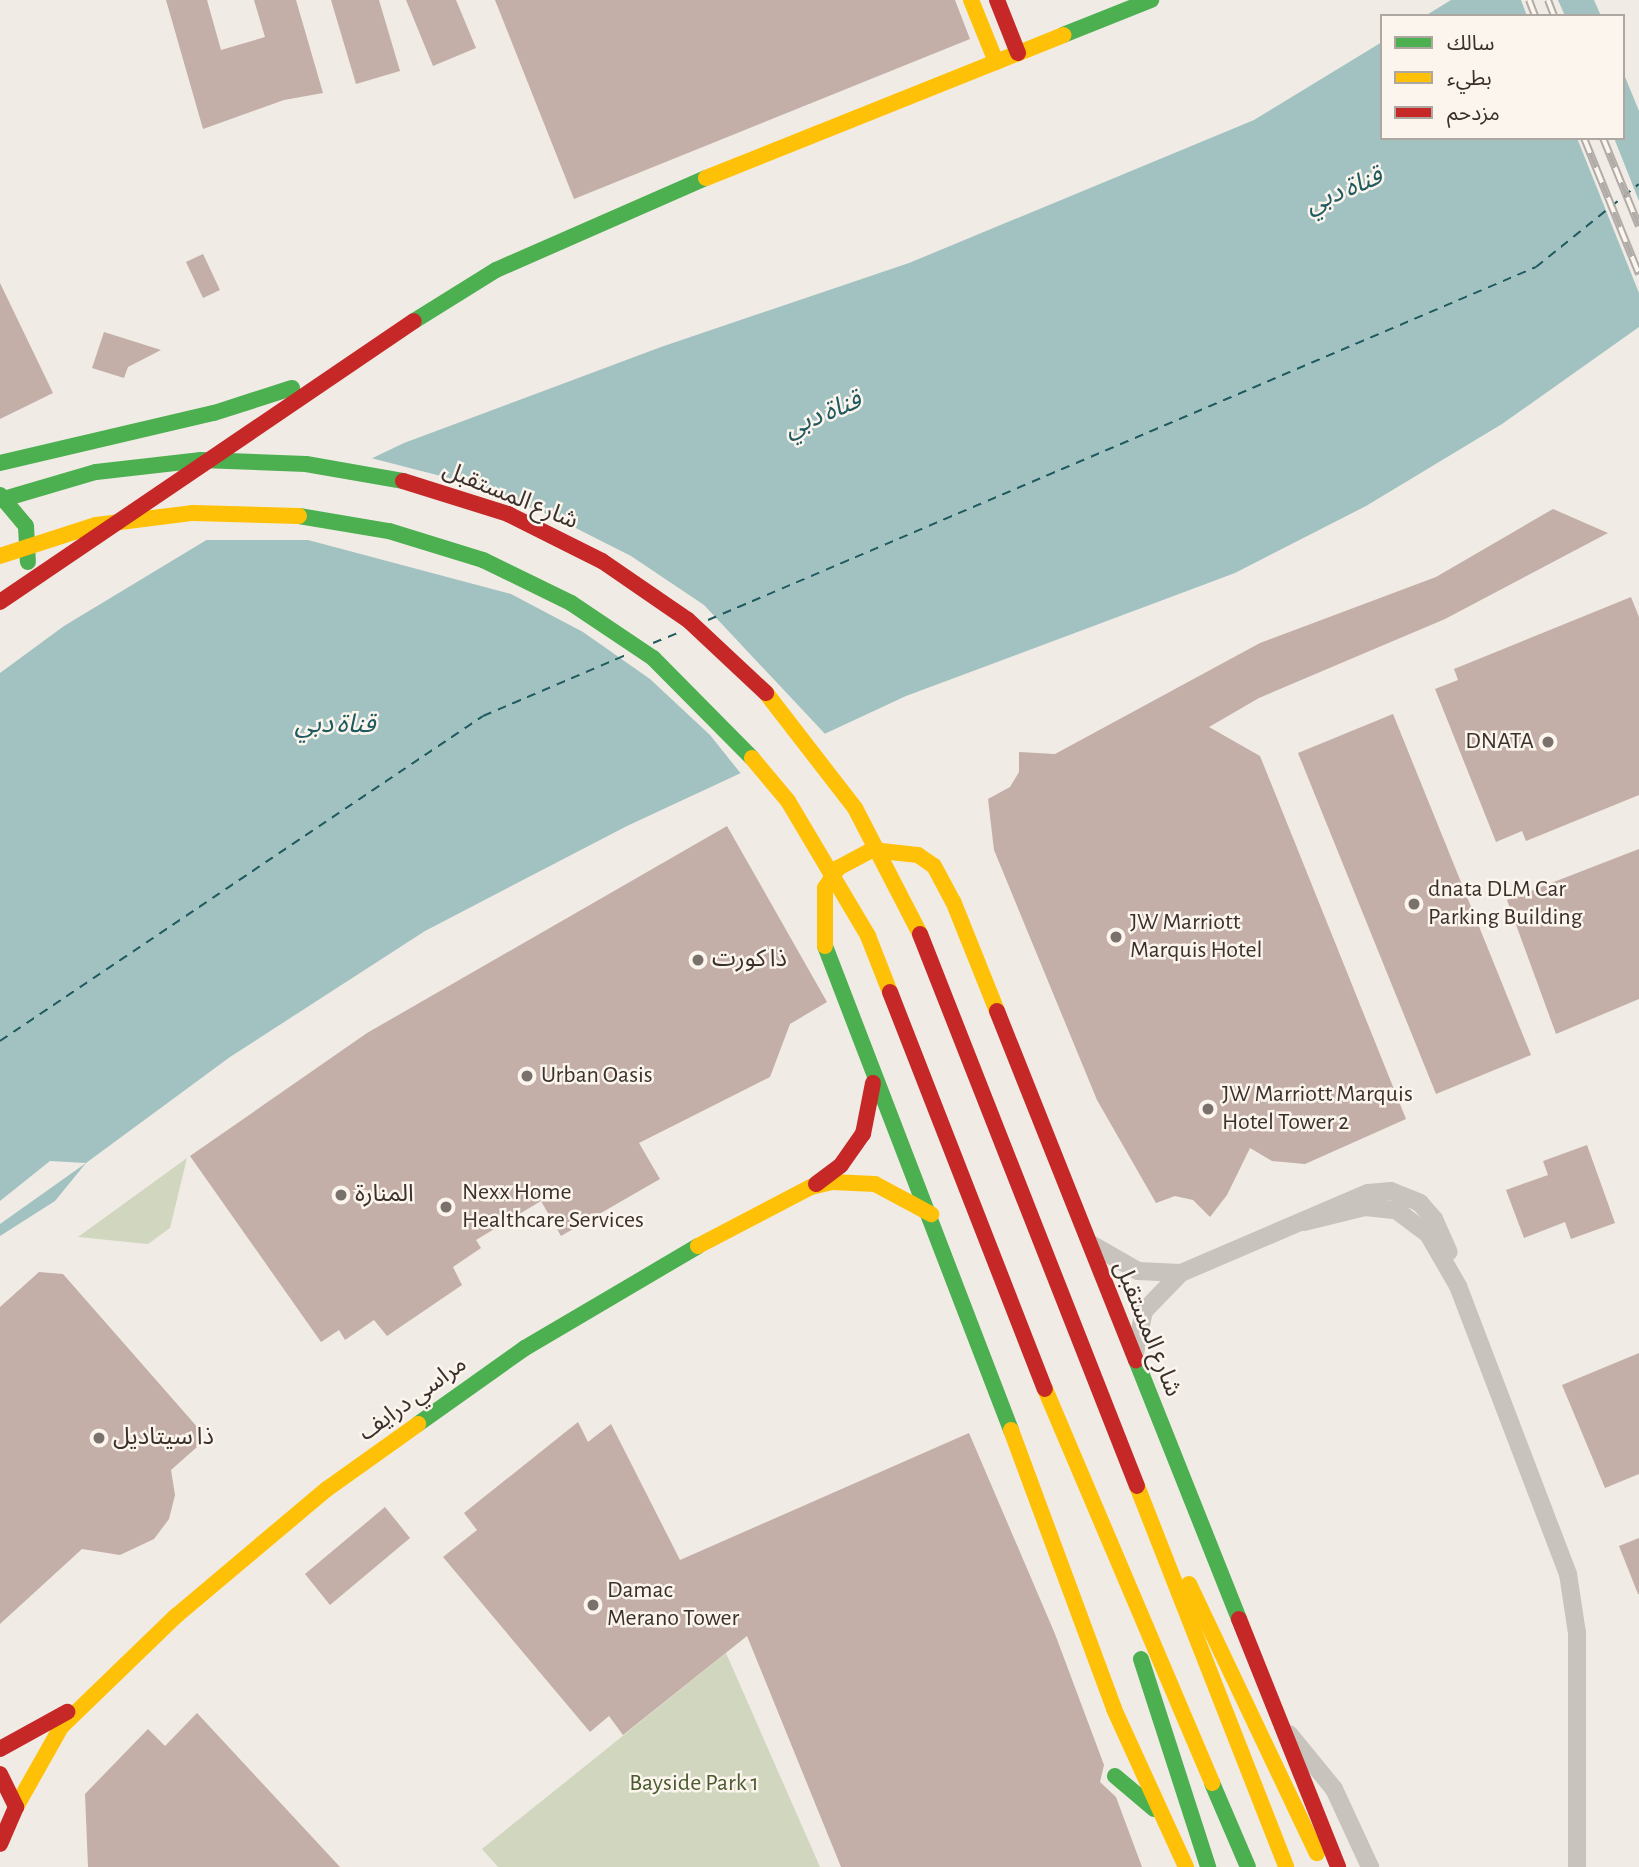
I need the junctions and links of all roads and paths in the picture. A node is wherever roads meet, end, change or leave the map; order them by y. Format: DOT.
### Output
graph roads {
  1 [pos="971,0"];
  2 [pos="997,0"];
  3 [pos="1150,0"];
  4 [pos="1018,53"];
  5 [pos="996,62"];
  6 [pos="342,366"];
  7 [pos="0,463"];
  8 [pos="0,497"];
  9 [pos="0,556"];
  10 [pos="19,587"];
  11 [pos="0,602"];
  12 [pos="874,1080"];
  13 [pos="811,1187"];
  14 [pos="932,1215"];
  15 [pos="1084,1237"];
  16 [pos="1181,1273"];
  17 [pos="1136,1363"];
  18 [pos="1143,1506"];
  19 [pos="1097,1521"];
  20 [pos="81,1704"];
  21 [pos="1287,1732"];
  22 [pos="0,1749"];
  23 [pos="0,1774"];
  24 [pos="1115,1776"];
  25 [pos="16,1807"];
  26 [pos="1160,1814"];
  27 [pos="0,1844"];
  28 [pos="1186,1867"];
  29 [pos="1208,1867"];
  30 [pos="1248,1867"];
  31 [pos="1286,1867"];
  32 [pos="1324,1867"];
  33 [pos="1338,1867"];
  34 [pos="1370,1867"];
  35 [pos="1577,1867"];
  1 -- 5 [label="street"];
  2 -- 4 [label="street"];
  3 -- 4 [label="street"];
  4 -- 5 [label="street"];
  5 -- 6 [label="street"];
  6 -- 7 [label="street"];
  6 -- 10 [label="street"];
  8 -- 10 [label="street"];
  8 -- 18 [label="street, شارع المستقبل"];
  9 -- 19 [label="street"];
  10 -- 11 [label="street"];
  12 -- 13 [label="street, مراسي درايف"];
  12 -- 14 [label="street, شارع المستقبل"];
  12 -- 15 [label="street, شارع المستقبل"];
  13 -- 14 [label="street, مراسي درايف"];
  13 -- 20 [label="street, مراسي درايف"];
  14 -- 26 [label="street, شارع المستقبل"];
  15 -- 16 [label="street"];
  15 -- 17 [label="street, شارع المستقبل"];
  16 -- 17 [label="street"];
  16 -- 35 [label="street"];
  17 -- 21 [label="street, شارع المستقبل"];
  18 -- 31 [label="street, شارع المستقبل"];
  18 -- 32 [label="street"];
  19 -- 29 [label="street"];
  19 -- 30 [label="street"];
  20 -- 22 [label="street, مراسي درايف"];
  20 -- 25 [label="street, مراسي درايف"];
  21 -- 33 [label="street, شارع المستقبل"];
  21 -- 34 [label="street"];
  23 -- 25 [label="street"];
  24 -- 26 [label="street"];
  25 -- 27 [label="street, مراسي درايف"];
  26 -- 28 [label="street, شارع المستقبل"];
}
